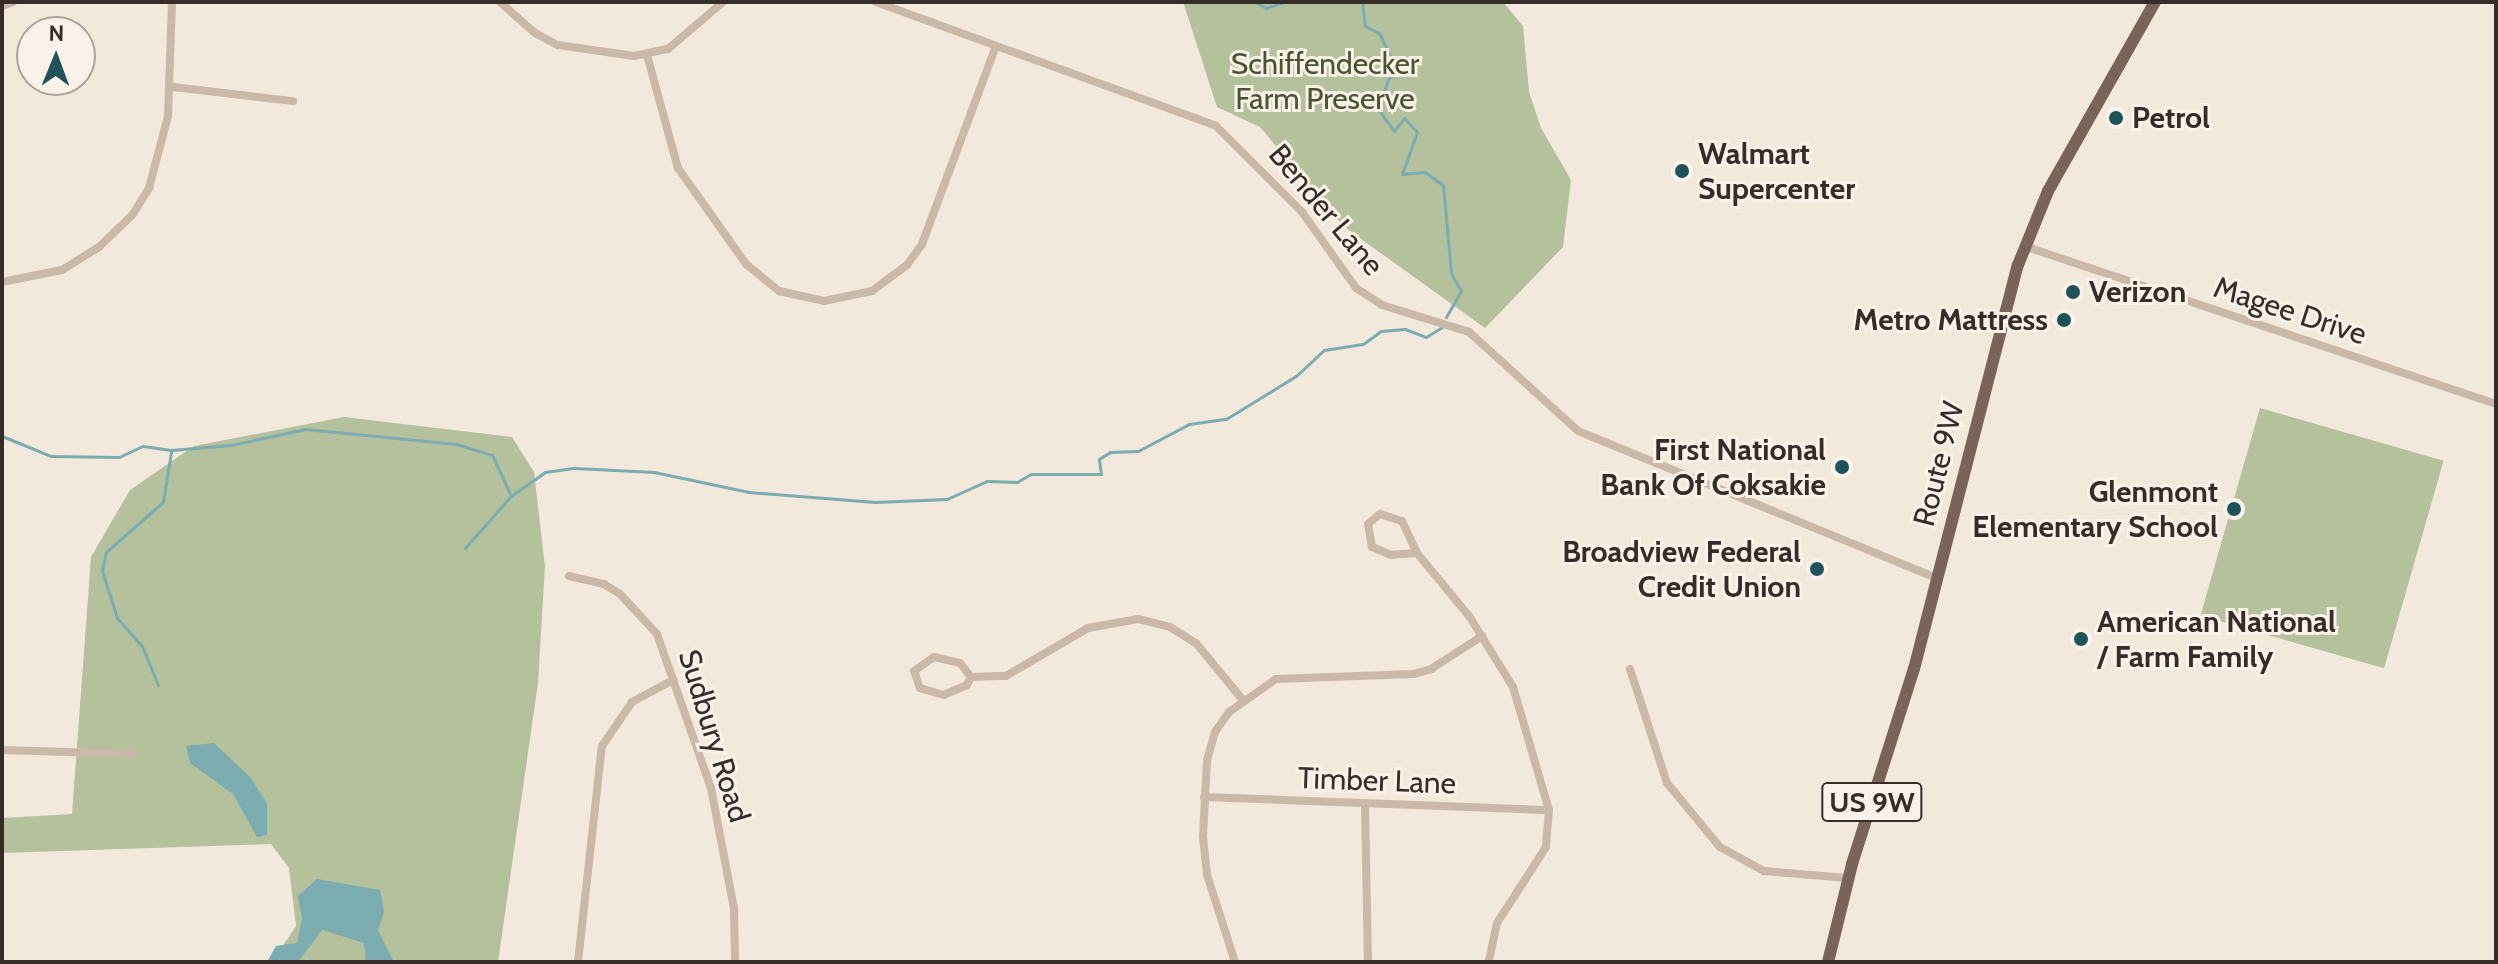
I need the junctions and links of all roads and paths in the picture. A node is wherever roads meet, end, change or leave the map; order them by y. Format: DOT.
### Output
graph roads {
  1 [pos="13,2"];
  2 [pos="172,2"];
  3 [pos="500,2"];
  4 [pos="723,2"];
  5 [pos="876,2"];
  6 [pos="2155,2"];
  7 [pos="2,6"];
  8 [pos="996,46"];
  9 [pos="647,55"];
  10 [pos="173,87"];
  11 [pos="293,101"];
  12 [pos="2024,246"];
  13 [pos="2,282"];
  14 [pos="2496,404"];
  15 [pos="1417,553"];
  16 [pos="569,576"];
  17 [pos="1937,578"];
  18 [pos="1482,636"];
  19 [pos="1630,669"];
  20 [pos="971,677"];
  21 [pos="673,680"];
  22 [pos="1242,699"];
  23 [pos="2,750"];
  24 [pos="133,754"];
  25 [pos="1204,797"];
  26 [pos="1365,806"];
  27 [pos="1549,810"];
  28 [pos="1848,878"];
  29 [pos="578,962"];
  30 [pos="735,962"];
  31 [pos="1235,962"];
  32 [pos="1368,962"];
  33 [pos="1489,962"];
  34 [pos="1828,962"];
  1 -- 7 [label="street"];
  2 -- 10 [label="street"];
  3 -- 9 [label="street"];
  4 -- 9 [label="street"];
  5 -- 8 [label="street, Bender Lane"];
  6 -- 12 [label="main road, Route 9W / US 9W"];
  8 -- 9 [label="street"];
  8 -- 17 [label="street, Bender Lane"];
  10 -- 11 [label="street"];
  10 -- 13 [label="street"];
  12 -- 14 [label="street, Magee Drive"];
  12 -- 17 [label="main road, Route 9W / US 9W"];
  15 -- 15 [label="street"];
  15 -- 18 [label="street"];
  16 -- 21 [label="street, Sudbury Road"];
  17 -- 28 [label="main road, Route 9W / US 9W"];
  18 -- 22 [label="street"];
  18 -- 27 [label="street"];
  19 -- 28 [label="street"];
  20 -- 20 [label="street"];
  20 -- 22 [label="street"];
  21 -- 29 [label="street"];
  21 -- 30 [label="street, Sudbury Road"];
  22 -- 25 [label="street"];
  23 -- 24 [label="street"];
  25 -- 26 [label="street, Timber Lane"];
  25 -- 31 [label="street"];
  26 -- 27 [label="street, Timber Lane"];
  26 -- 32 [label="street"];
  27 -- 33 [label="street"];
  28 -- 34 [label="main road, Route 9W / US 9W"];
}
